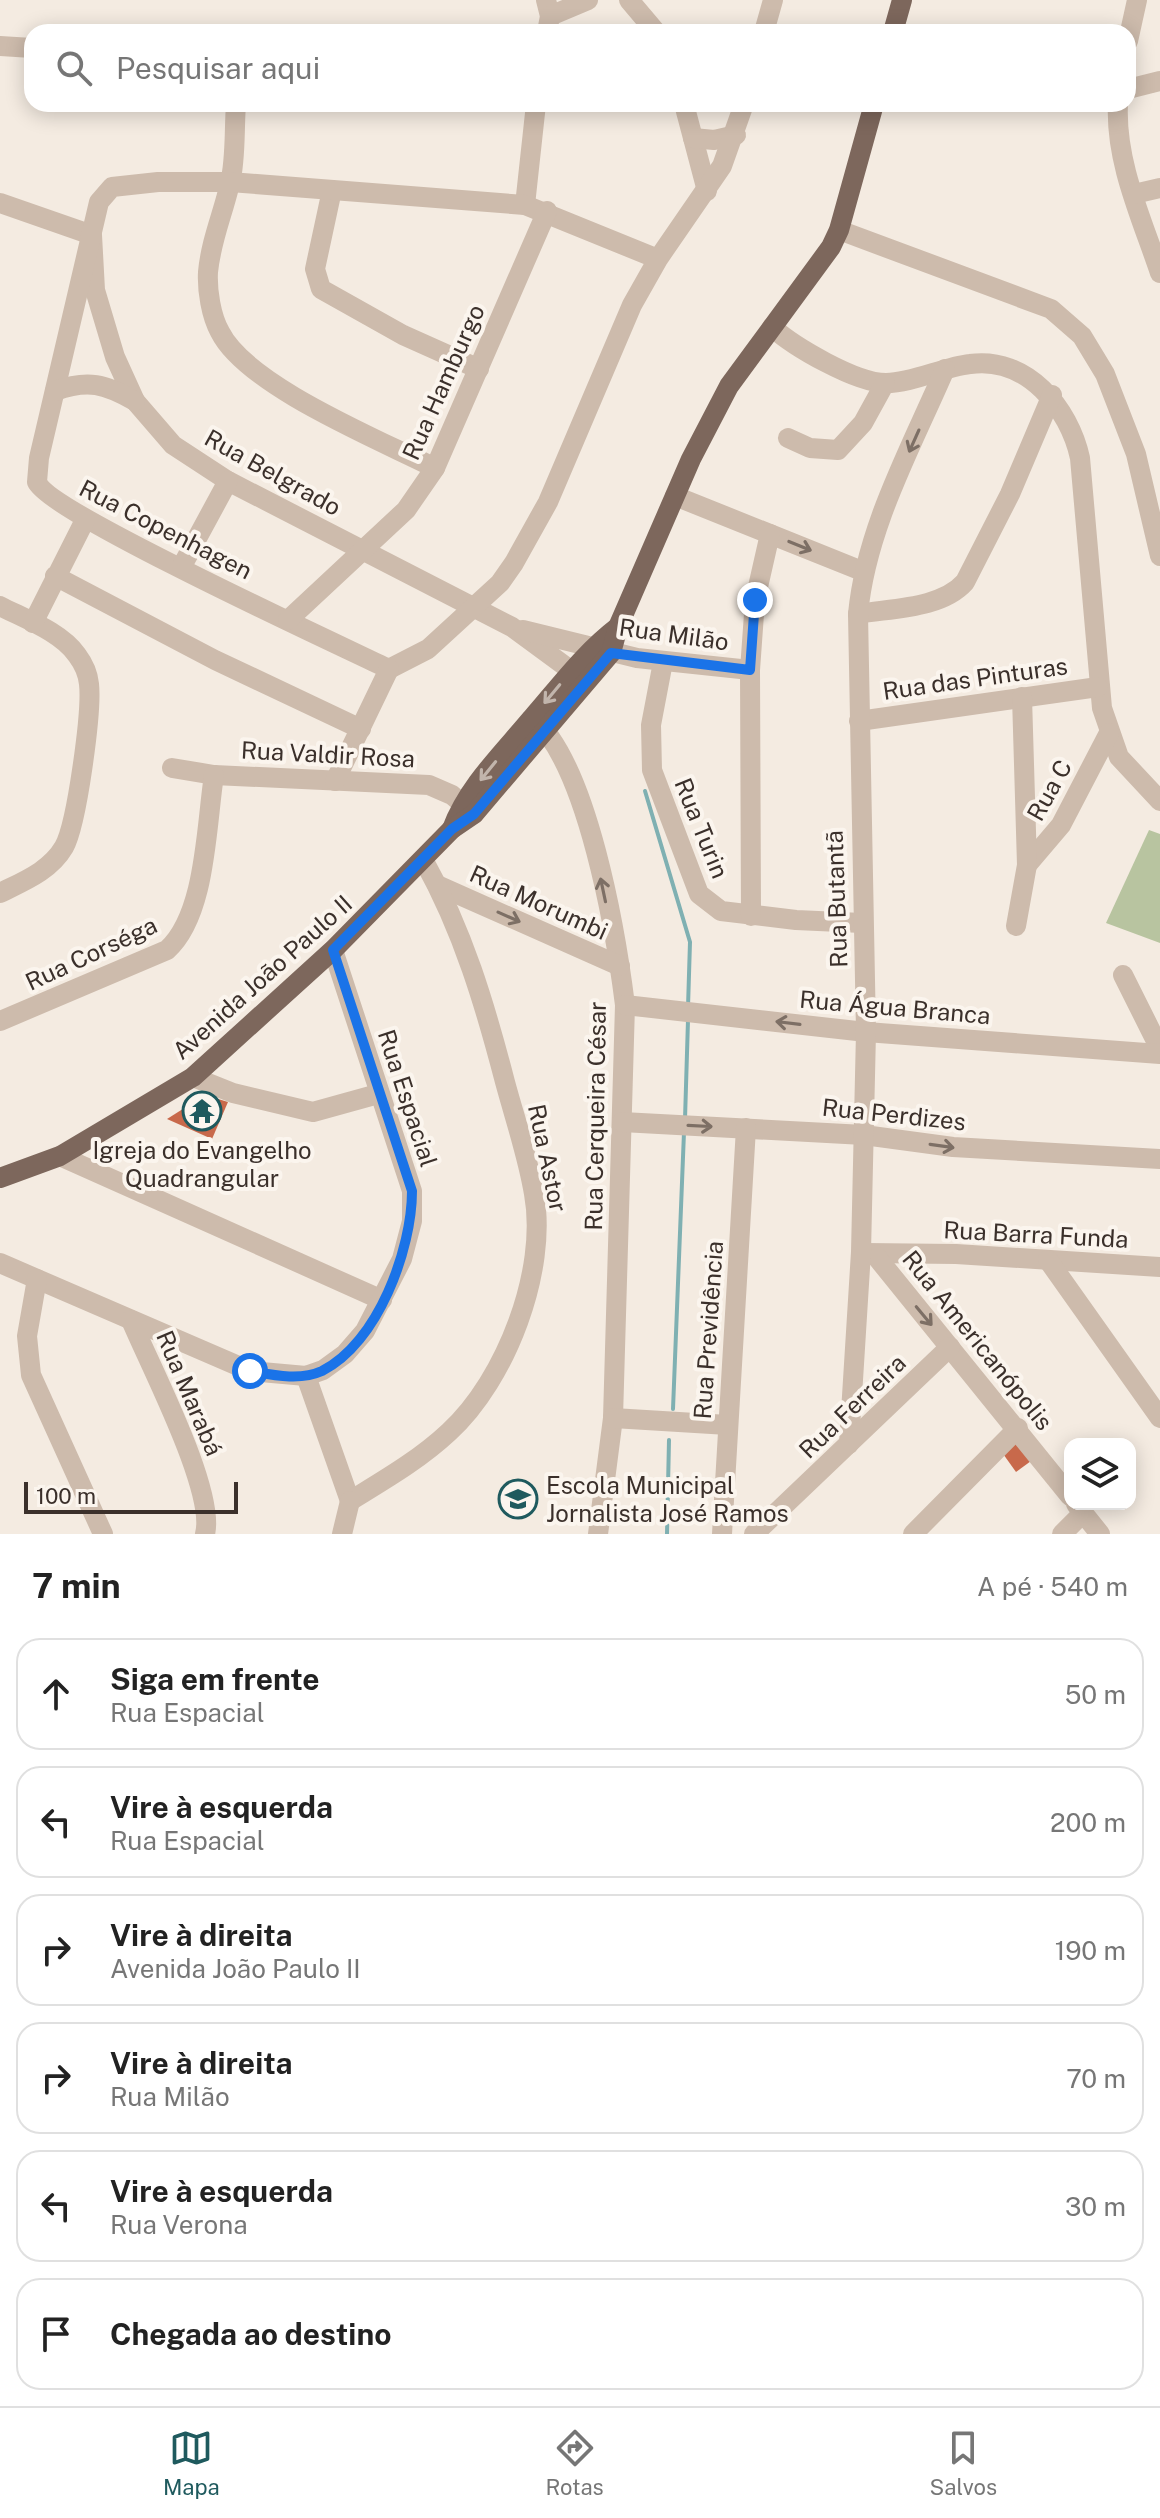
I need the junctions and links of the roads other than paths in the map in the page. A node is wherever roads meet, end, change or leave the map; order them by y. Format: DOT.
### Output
graph roads {
  1 [pos="588,0"];
  2 [pos="629,0"];
  3 [pos="773,0"];
  4 [pos="1137,0"];
  5 [pos="548,16"];
  6 [pos="649,24"];
  7 [pos="766,24"];
  8 [pos="1132,24"];
  9 [pos="0,46"];
  10 [pos="24,48"];
  11 [pos="1160,81"];
  12 [pos="1136,87"];
  13 [pos="235,112"];
  14 [pos="535,112"];
  15 [pos="686,112"];
  16 [pos="742,112"];
  17 [pos="872,112"];
  18 [pos="1118,112"];
  19 [pos="736,135"];
  20 [pos="693,138"];
  21 [pos="230,182"];
  22 [pos="1160,188"];
  23 [pos="332,190"];
  24 [pos="707,191"];
  25 [pos="1134,194"];
  26 [pos="0,203"];
  27 [pos="525,205"];
  28 [pos="547,211"];
  29 [pos="839,230"];
  30 [pos="92,235"];
  31 [pos="658,259"];
  32 [pos="1160,273"];
  33 [pos="772,327"];
  34 [pos="479,369"];
  35 [pos="945,369"];
  36 [pos="885,383"];
  37 [pos="55,391"];
  38 [pos="1052,395"];
  39 [pos="135,401"];
  40 [pos="788,438"];
  41 [pos="435,468"];
  42 [pos="228,481"];
  43 [pos="675,496"];
  44 [pos="85,520"];
  45 [pos="770,534"];
  46 [pos="365,551"];
  47 [pos="1160,556"];
  48 [pos="182,566"];
  49 [pos="862,571"];
  50 [pos="55,576"];
  51 [pos="0,606"];
  52 [pos="472,609"];
  53 [pos="858,614"];
  54 [pos="288,620"];
  55 [pos="33,623"];
  56 [pos="512,627"];
  57 [pos="602,650"];
  58 [pos="663,662"];
  59 [pos="389,669"];
  60 [pos="750,670"];
  61 [pos="579,677"];
  62 [pos="1098,687"];
  63 [pos="1022,697"];
  64 [pos="859,721"];
  65 [pos="540,725"];
  66 [pos="361,729"];
  67 [pos="1109,733"];
  68 [pos="172,768"];
  69 [pos="214,775"];
  70 [pos="335,781"];
  71 [pos="1160,801"];
  72 [pos="468,808"];
  73 [pos="424,861"];
  74 [pos="1027,865"];
  75 [pos="437,885"];
  76 [pos="0,893"];
  77 [pos="751,916"];
  78 [pos="862,923"];
  79 [pos="1016,926"];
  80 [pos="333,950"];
  81 [pos="620,966"];
  82 [pos="1123,975"];
  83 [pos="625,1005"];
  84 [pos="0,1021"];
  85 [pos="866,1032"];
  86 [pos="1158,1044"];
  87 [pos="193,1077"];
  88 [pos="378,1094"];
  89 [pos="622,1122"];
  90 [pos="746,1128"];
  91 [pos="864,1135"];
  92 [pos="60,1156"];
  93 [pos="1160,1159"];
  94 [pos="0,1178"];
  95 [pos="868,1254"];
  96 [pos="1048,1260"];
  97 [pos="0,1263"];
  98 [pos="1160,1267"];
  99 [pos="37,1279"];
  100 [pos="382,1300"];
  101 [pos="131,1320"];
  102 [pos="950,1347"];
  103 [pos="306,1376"];
  104 [pos="613,1418"];
  105 [pos="1160,1418"];
  106 [pos="728,1425"];
  107 [pos="1018,1428"];
  108 [pos="849,1444"];
  109 [pos="1064,1488"];
  110 [pos="350,1501"];
  111 [pos="1079,1510"];
  112 [pos="1082,1510"];
  113 [pos="103,1534"];
  114 [pos="205,1534"];
  115 [pos="342,1534"];
  116 [pos="598,1534"];
  117 [pos="722,1534"];
  118 [pos="754,1534"];
  119 [pos="913,1534"];
  120 [pos="1062,1534"];
  121 [pos="1100,1534"];
  1 -- 5 [label="street"];
  2 -- 6 [label="street"];
  3 -- 7 [label="street"];
  4 -- 8 [label="street"];
  9 -- 10 [label="street"];
  11 -- 12 [label="street"];
  13 -- 21 [label="street"];
  14 -- 27 [label="street"];
  15 -- 20 [label="street"];
  16 -- 19 [label="street"];
  17 -- 29 [label="main road, Avenida João Paulo II"];
  18 -- 25 [label="street"];
  19 -- 20 [label="street"];
  19 -- 24 [label="street"];
  20 -- 24 [label="street"];
  21 -- 23 [label="street, Rua Copenhagen"];
  21 -- 30 [label="street, Rua Copenhagen"];
  21 -- 41 [label="street"];
  22 -- 25 [label="street"];
  23 -- 27 [label="street, Rua Copenhagen"];
  23 -- 34 [label="street"];
  24 -- 31 [label="street"];
  25 -- 32 [label="street"];
  26 -- 30 [label="street"];
  27 -- 28 [label="street, Rua Copenhagen"];
  28 -- 31 [label="street, Rua Copenhagen"];
  28 -- 34 [label="street, Rua Hamburgo"];
  29 -- 33 [label="main road, Avenida João Paulo II"];
  29 -- 47 [label="street"];
  30 -- 37 [label="street, Rua Copenhagen"];
  30 -- 39 [label="street, Rua Belgrado"];
  31 -- 52 [label="street"];
  33 -- 36 [label="street"];
  33 -- 43 [label="main road, Avenida João Paulo II"];
  34 -- 41 [label="street, Rua Hamburgo"];
  35 -- 36 [label="street"];
  35 -- 38 [label="street"];
  35 -- 49 [label="street, Rua Butantã, one-way"];
  36 -- 40 [label="street"];
  37 -- 39 [label="street"];
  37 -- 44 [label="street, Rua Copenhagen"];
  38 -- 53 [label="street"];
  38 -- 62 [label="street"];
  39 -- 42 [label="street, Rua Belgrado"];
  41 -- 46 [label="street, Rua Hamburgo"];
  42 -- 46 [label="street, Rua Belgrado"];
  42 -- 48 [label="street"];
  43 -- 45 [label="street"];
  43 -- 57 [label="main road, Avenida João Paulo II"];
  44 -- 48 [label="street, Rua Copenhagen"];
  44 -- 50 [label="street"];
  45 -- 49 [label="street, one-way"];
  45 -- 60 [label="street"];
  46 -- 52 [label="street, Rua Belgrado"];
  46 -- 54 [label="street, Rua Hamburgo"];
  48 -- 54 [label="street, Rua Copenhagen"];
  49 -- 53 [label="street, Rua Butantã"];
  50 -- 55 [label="street"];
  50 -- 66 [label="street"];
  51 -- 55 [label="street"];
  52 -- 56 [label="street, Rua Belgrado"];
  52 -- 59 [label="street"];
  53 -- 64 [label="street, Rua Butantã"];
  54 -- 59 [label="street, Rua Copenhagen"];
  55 -- 76 [label="street"];
  56 -- 57 [label="street, Rua Belgrado"];
  56 -- 61 [label="street, Rua Belgrado"];
  57 -- 58 [label="street, Rua Milão"];
  57 -- 61 [label="main road, Avenida João Paulo II"];
  58 -- 60 [label="street, Rua Milão"];
  58 -- 77 [label="street, Rua Turin"];
  59 -- 66 [label="street"];
  60 -- 77 [label="street"];
  61 -- 65 [label="main road, Avenida João Paulo II"];
  62 -- 63 [label="street, Rua das Pinturas"];
  62 -- 67 [label="street"];
  63 -- 64 [label="street, Rua das Pinturas"];
  63 -- 74 [label="street"];
  64 -- 78 [label="street, Rua Butantã"];
  65 -- 72 [label="main road, Avenida João Paulo II"];
  81 -- 65 [label="street, Rua Cerqueira César, one-way"];
  66 -- 70 [label="street"];
  67 -- 71 [label="street"];
  67 -- 74 [label="street, Rua C"];
  68 -- 69 [label="street, Rua Valdir Rosa"];
  69 -- 70 [label="street, Rua Valdir Rosa"];
  69 -- 84 [label="street, Rua Corséga"];
  70 -- 72 [label="street, Rua Valdir Rosa"];
  72 -- 73 [label="main road, Avenida João Paulo II"];
  73 -- 75 [label="street, Rua Astor"];
  73 -- 80 [label="main road, Avenida João Paulo II"];
  74 -- 79 [label="street"];
  75 -- 81 [label="street, Rua Morumbi, one-way"];
  75 -- 110 [label="street, Rua Astor"];
  77 -- 78 [label="street, Rua Turin"];
  78 -- 85 [label="street, Rua Butantã"];
  80 -- 87 [label="main road, Avenida João Paulo II"];
  80 -- 88 [label="street, Rua Espacial"];
  81 -- 83 [label="street, Rua Cerqueira César"];
  82 -- 86 [label="street"];
  85 -- 83 [label="street, Rua Água Branca, one-way"];
  83 -- 89 [label="street, Rua Cerqueira César"];
  85 -- 86 [label="street, Rua Água Branca"];
  85 -- 91 [label="street, Rua Butantã"];
  87 -- 88 [label="street"];
  87 -- 92 [label="main road, Avenida João Paulo II"];
  88 -- 100 [label="street, Rua Espacial"];
  89 -- 90 [label="street, Rua Perdizes, one-way"];
  89 -- 104 [label="street, Rua Cerqueira César"];
  90 -- 91 [label="street, Rua Perdizes"];
  90 -- 106 [label="street, Rua Previdência"];
  91 -- 93 [label="street, Rua Perdizes, one-way"];
  91 -- 95 [label="street, Rua Butantã"];
  92 -- 94 [label="main road, Avenida João Paulo II"];
  92 -- 100 [label="street"];
  95 -- 96 [label="street, Rua Barra Funda"];
  95 -- 102 [label="street, Rua Americanópolis, one-way"];
  95 -- 108 [label="street, Rua Butantã"];
  96 -- 98 [label="street, Rua Barra Funda"];
  96 -- 105 [label="street"];
  97 -- 99 [label="street"];
  99 -- 101 [label="street"];
  99 -- 113 [label="street"];
  100 -- 103 [label="street, Rua Espacial"];
  101 -- 103 [label="street"];
  101 -- 114 [label="street, Rua Marabá"];
  102 -- 107 [label="street, Rua Americanópolis"];
  102 -- 108 [label="street, Rua Ferreira"];
  103 -- 110 [label="street"];
  104 -- 106 [label="street"];
  104 -- 116 [label="street, Rua Cerqueira César"];
  106 -- 117 [label="street, Rua Previdência"];
  107 -- 109 [label="street, Rua Americanópolis"];
  107 -- 119 [label="street"];
  108 -- 118 [label="street, Rua Ferreira"];
  110 -- 115 [label="street"];
  111 -- 120 [label="street"];
  112 -- 121 [label="street"];
}
